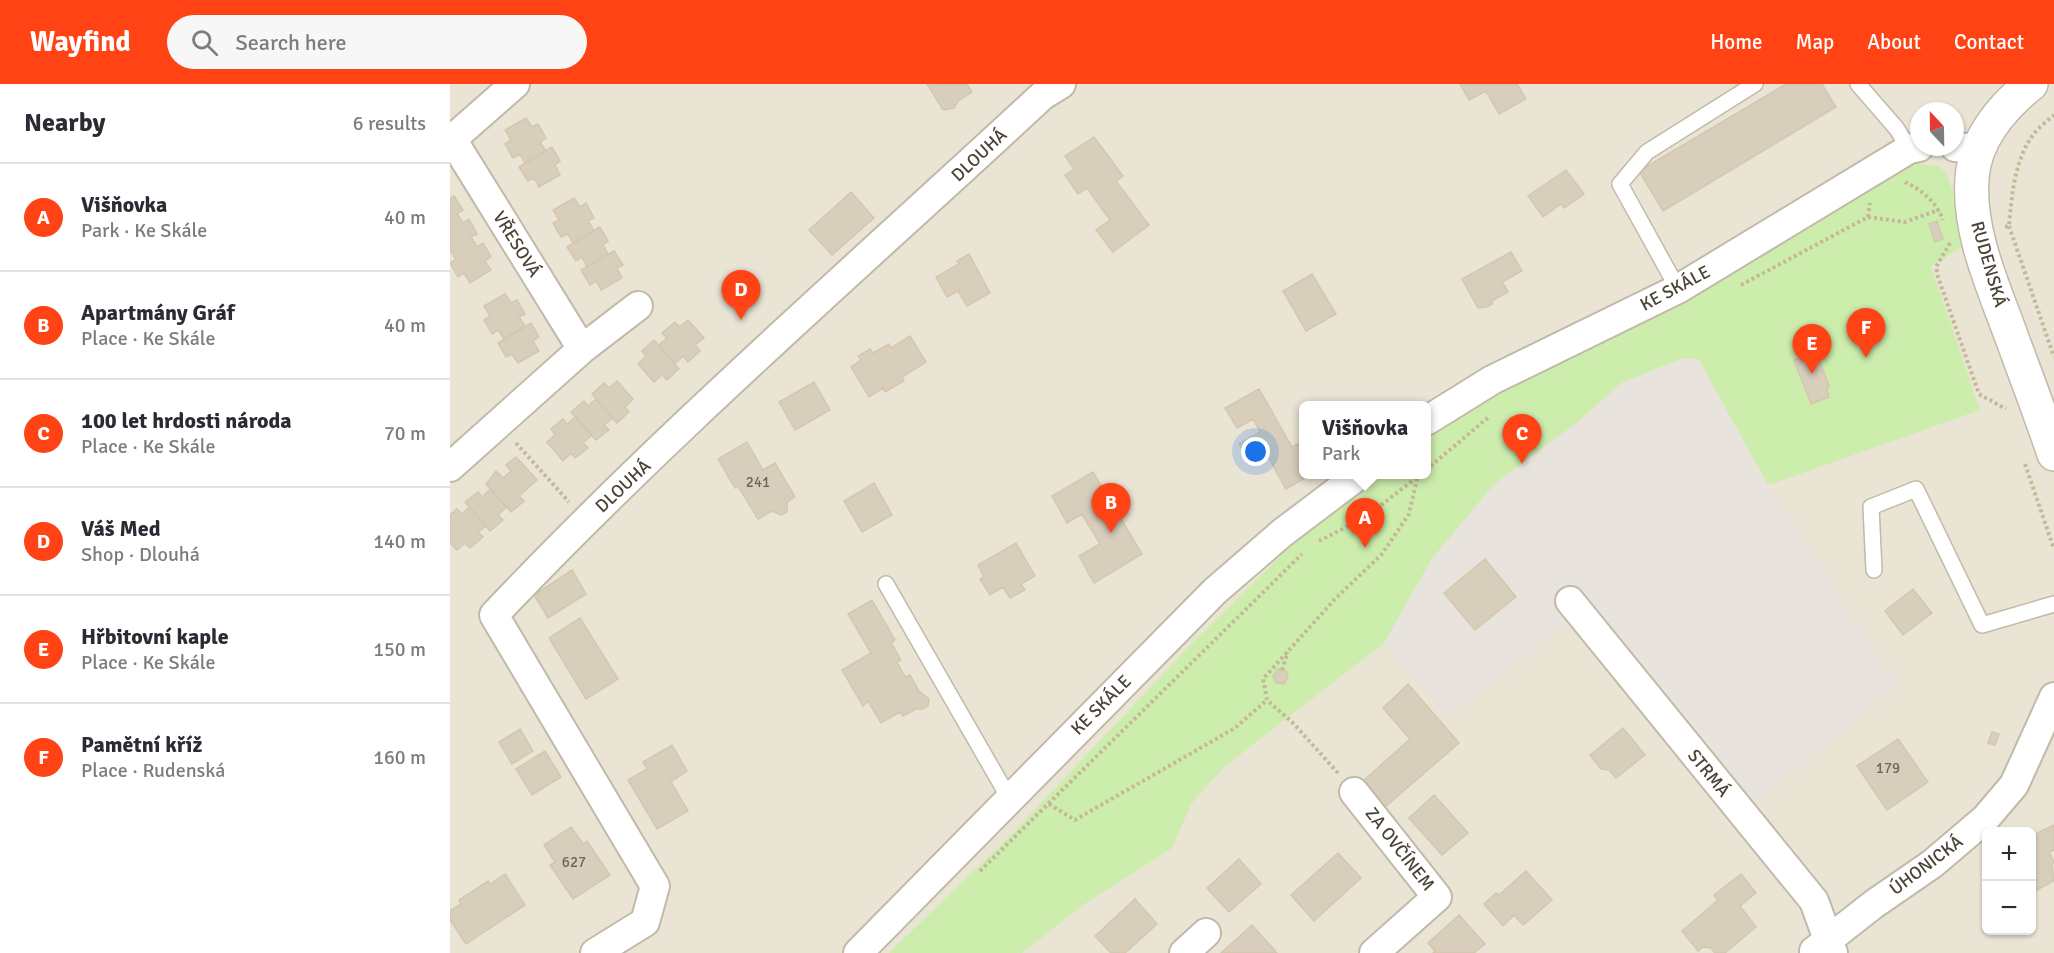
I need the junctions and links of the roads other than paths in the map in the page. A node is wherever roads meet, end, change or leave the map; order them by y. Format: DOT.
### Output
graph roads {
  1 [pos="515,84"];
  2 [pos="1755,84"];
  3 [pos="1858,84"];
  4 [pos="2020,87"];
  5 [pos="1047,88"];
  6 [pos="451,140"];
  7 [pos="1910,144"];
  8 [pos="1967,148"];
  9 [pos="1910,150"];
  10 [pos="1678,289"];
  11 [pos="638,306"];
  12 [pos="582,349"];
  13 [pos="1431,418"];
  14 [pos="2039,458"];
  15 [pos="450,467"];
  16 [pos="1353,479"];
  17 [pos="1874,570"];
  18 [pos="886,584"];
  19 [pos="1570,601"];
  20 [pos="2054,604"];
  21 [pos="2054,697"];
  22 [pos="1354,792"];
  23 [pos="1009,798"];
  24 [pos="1206,933"];
  25 [pos="1825,948"];
  26 [pos="595,953"];
  27 [pos="858,953"];
  28 [pos="1184,953"];
  29 [pos="1374,953"];
  1 -- 6 [label="street"];
  2 -- 10 [label="lane"];
  3 -- 7 [label="lane"];
  4 -- 8 [label="street, RUDENSKÁ"];
  5 -- 26 [label="street, DLOUHÁ"];
  6 -- 12 [label="street, VŘESOVÁ"];
  8 -- 14 [label="street, RUDENSKÁ"];
  9 -- 10 [label="street, KE SKÁLE"];
  10 -- 13 [label="street, KE SKÁLE"];
  11 -- 12 [label="street"];
  12 -- 15 [label="street"];
  16 -- 23 [label="street, KE SKÁLE"];
  17 -- 20 [label="lane"];
  18 -- 23 [label="lane"];
  19 -- 25 [label="street, STRMÁ"];
  21 -- 25 [label="street, ÚHONICKÁ"];
  22 -- 29 [label="street, ZA OVČÍNEM"];
  23 -- 27 [label="street, KE SKÁLE"];
  24 -- 28 [label="street"];
}
